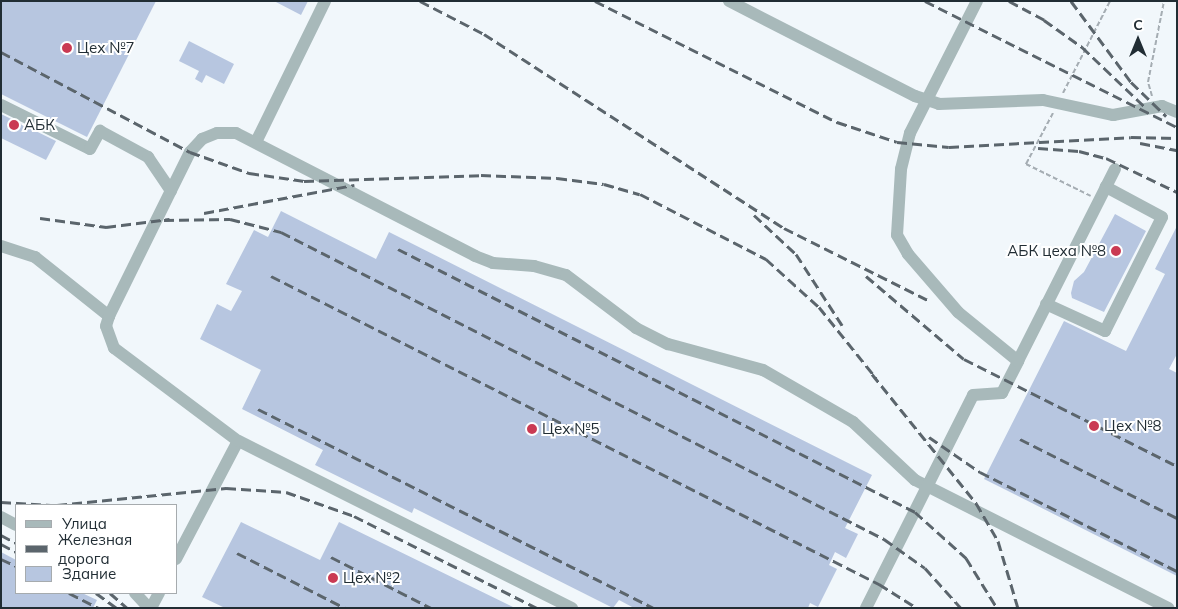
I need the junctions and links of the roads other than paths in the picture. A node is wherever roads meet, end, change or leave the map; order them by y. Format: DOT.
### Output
graph roads {
  1 [pos="325,1"];
  2 [pos="729,1"];
  3 [pos="977,1"];
  4 [pos="925,100"];
  5 [pos="1,105"];
  6 [pos="1177,112"];
  7 [pos="256,142"];
  8 [pos="1116,169"];
  9 [pos="1106,187"];
  10 [pos="171,191"];
  11 [pos="1,246"];
  12 [pos="1046,304"];
  13 [pos="109,316"];
  14 [pos="1018,361"];
  15 [pos="238,441"];
  16 [pos="927,486"];
  17 [pos="1,517"];
  18 [pos="15,524"];
  19 [pos="178,555"];
  20 [pos="136,594"];
  21 [pos="158,594"];
  22 [pos="150,608"];
  23 [pos="572,608"];
  24 [pos="866,608"];
  25 [pos="1168,608"];
  1 -- 7 [label="street"];
  2 -- 4 [label="street"];
  3 -- 4 [label="street"];
  4 -- 6 [label="street"];
  4 -- 14 [label="street"];
  5 -- 10 [label="street"];
  7 -- 10 [label="street"];
  7 -- 16 [label="street"];
  8 -- 9 [label="street"];
  9 -- 12 [label="street"];
  9 -- 12 [label="street"];
  10 -- 13 [label="street"];
  11 -- 13 [label="street"];
  12 -- 14 [label="street"];
  13 -- 15 [label="street"];
  14 -- 16 [label="street"];
  15 -- 19 [label="street"];
  15 -- 23 [label="street"];
  16 -- 24 [label="street"];
  16 -- 25 [label="street"];
  17 -- 18 [label="street"];
  20 -- 22 [label="street"];
  21 -- 22 [label="street"];
}
